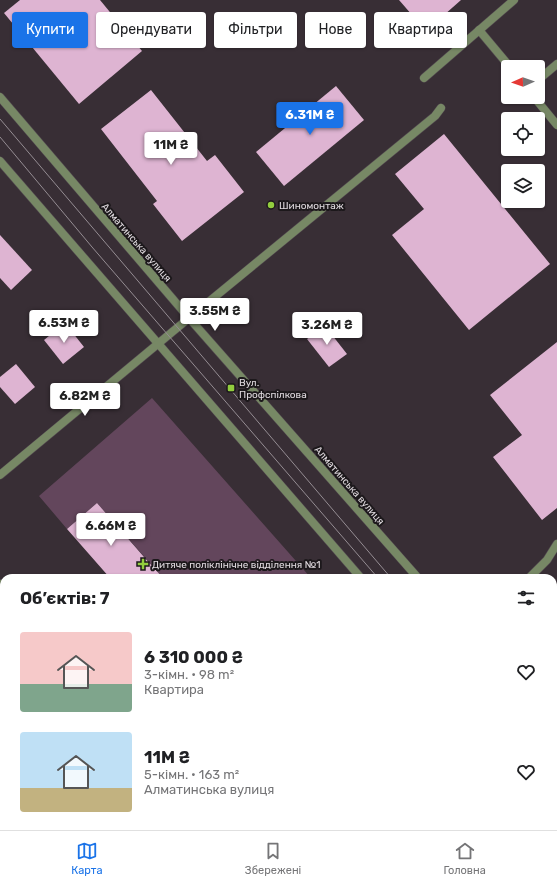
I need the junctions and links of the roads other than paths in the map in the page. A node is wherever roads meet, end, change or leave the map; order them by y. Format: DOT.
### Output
graph roads {
  1 [pos="514,0"];
  2 [pos="479,30"];
  3 [pos="504,60"];
  4 [pos="557,64"];
  5 [pos="545,74"];
  6 [pos="424,78"];
  7 [pos="0,97"];
  8 [pos="540,104"];
  9 [pos="441,108"];
  10 [pos="557,125"];
  11 [pos="0,161"];
  12 [pos="189,318"];
  13 [pos="158,343"];
  14 [pos="0,475"];
  15 [pos="557,544"];
  16 [pos="358,574"];
  17 [pos="414,574"];
  18 [pos="533,574"];
  1 -- 2 [label="street"];
  2 -- 3 [label="street"];
  2 -- 6 [label="street"];
  4 -- 5 [label="street"];
  7 -- 12 [label="street, Алматинська вулиця"];
  8 -- 10 [label="street"];
  9 -- 12 [label="street"];
  11 -- 13 [label="street"];
  12 -- 13 [label="street"];
  12 -- 17 [label="street, Алматинська вулиця"];
  13 -- 14 [label="street"];
  13 -- 16 [label="street"];
  15 -- 18 [label="street"];
}
